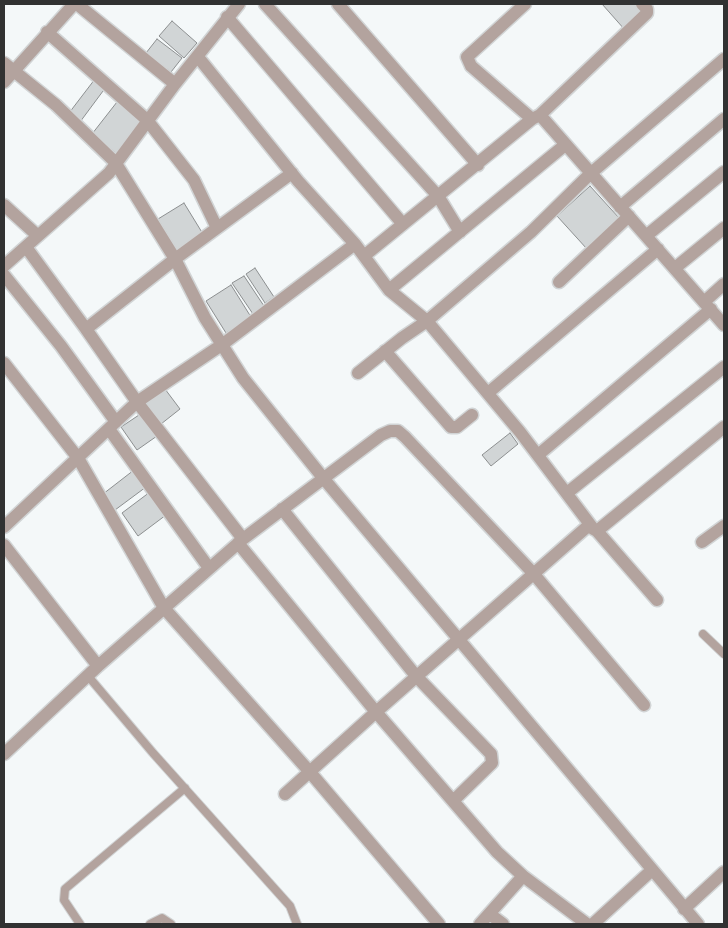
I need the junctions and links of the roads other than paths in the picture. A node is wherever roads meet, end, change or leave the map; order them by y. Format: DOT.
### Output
graph roads {
  1 [pos="75,4"];
  2 [pos="239,4"];
  3 [pos="264,4"];
  4 [pos="338,4"];
  5 [pos="525,4"];
  6 [pos="642,4"];
  7 [pos="227,16"];
  8 [pos="47,32"];
  9 [pos="198,57"];
  10 [pos="724,59"];
  11 [pos="8,67"];
  12 [pos="4,82"];
  13 [pos="175,84"];
  14 [pos="536,117"];
  15 [pos="724,119"];
  16 [pos="147,120"];
  17 [pos="565,145"];
  18 [pos="116,162"];
  19 [pos="478,165"];
  20 [pos="724,172"];
  21 [pos="292,173"];
  22 [pos="590,174"];
  23 [pos="438,196"];
  24 [pos="4,205"];
  25 [pos="620,207"];
  26 [pos="629,216"];
  27 [pos="402,223"];
  28 [pos="217,228"];
  29 [pos="724,228"];
  30 [pos="460,232"];
  31 [pos="38,236"];
  32 [pos="646,236"];
  33 [pos="355,244"];
  34 [pos="26,246"];
  35 [pos="658,248"];
  36 [pos="364,256"];
  37 [pos="175,259"];
  38 [pos="4,266"];
  39 [pos="675,268"];
  40 [pos="4,274"];
  41 [pos="559,282"];
  42 [pos="724,284"];
  43 [pos="389,290"];
  44 [pos="708,305"];
  45 [pos="427,321"];
  46 [pos="724,325"];
  47 [pos="86,329"];
  48 [pos="223,344"];
  49 [pos="385,351"];
  50 [pos="4,363"];
  51 [pos="724,367"];
  52 [pos="358,373"];
  53 [pos="488,393"];
  54 [pos="137,402"];
  55 [pos="472,415"];
  56 [pos="112,426"];
  57 [pos="724,427"];
  58 [pos="538,455"];
  59 [pos="78,458"];
  60 [pos="324,479"];
  61 [pos="567,493"];
  62 [pos="282,509"];
  63 [pos="724,526"];
  64 [pos="4,527"];
  65 [pos="594,529"];
  66 [pos="240,541"];
  67 [pos="702,542"];
  68 [pos="4,545"];
  69 [pos="209,568"];
  70 [pos="533,573"];
  71 [pos="658,600"];
  72 [pos="164,608"];
  73 [pos="703,634"];
  74 [pos="458,639"];
  75 [pos="724,654"];
  76 [pos="98,666"];
  77 [pos="88,676"];
  78 [pos="416,676"];
  79 [pos="644,705"];
  80 [pos="376,712"];
  81 [pos="4,754"];
  82 [pos="309,771"];
  83 [pos="185,788"];
  84 [pos="286,794"];
  85 [pos="453,801"];
  86 [pos="652,870"];
  87 [pos="724,872"];
  88 [pos="523,876"];
  89 [pos="684,909"];
  90 [pos="491,914"];
  91 [pos="80,924"];
  92 [pos="150,924"];
  93 [pos="171,924"];
  94 [pos="297,924"];
  95 [pos="439,924"];
  96 [pos="480,924"];
  97 [pos="503,924"];
  98 [pos="587,924"];
  99 [pos="593,924"];
  100 [pos="698,924"];
  1 -- 8 [label="street"];
  1 -- 13 [label="street"];
  2 -- 7 [label="street"];
  3 -- 23 [label="street"];
  4 -- 19 [label="street"];
  5 -- 14 [label="street"];
  6 -- 14 [label="street"];
  7 -- 9 [label="street"];
  7 -- 27 [label="street"];
  8 -- 11 [label="street"];
  8 -- 16 [label="street"];
  9 -- 13 [label="street"];
  9 -- 21 [label="street"];
  10 -- 22 [label="street"];
  11 -- 12 [label="street"];
  11 -- 18 [label="street"];
  13 -- 16 [label="street"];
  14 -- 17 [label="street"];
  14 -- 19 [label="street"];
  15 -- 25 [label="street"];
  16 -- 18 [label="street"];
  16 -- 28 [label="street"];
  17 -- 22 [label="street"];
  17 -- 30 [label="street"];
  18 -- 31 [label="street"];
  18 -- 37 [label="street"];
  19 -- 23 [label="street"];
  20 -- 32 [label="street"];
  21 -- 28 [label="street"];
  21 -- 33 [label="street"];
  22 -- 25 [label="street"];
  22 -- 45 [label="street"];
  23 -- 27 [label="street"];
  23 -- 30 [label="street"];
  24 -- 31 [label="street"];
  25 -- 26 [label="street"];
  26 -- 32 [label="street"];
  26 -- 41 [label="street"];
  27 -- 36 [label="street"];
  28 -- 37 [label="street"];
  29 -- 39 [label="street"];
  30 -- 43 [label="street"];
  31 -- 34 [label="street"];
  32 -- 35 [label="street"];
  33 -- 36 [label="street"];
  33 -- 48 [label="street"];
  34 -- 38 [label="street"];
  34 -- 47 [label="street"];
  35 -- 39 [label="street"];
  35 -- 53 [label="street"];
  36 -- 43 [label="street"];
  37 -- 47 [label="street"];
  37 -- 48 [label="street"];
  39 -- 44 [label="street"];
  40 -- 56 [label="street"];
  42 -- 44 [label="street"];
  43 -- 45 [label="street"];
  44 -- 46 [label="street"];
  44 -- 58 [label="street"];
  45 -- 49 [label="street"];
  45 -- 53 [label="street"];
  47 -- 54 [label="street"];
  48 -- 54 [label="street"];
  48 -- 60 [label="street"];
  49 -- 52 [label="street"];
  49 -- 55 [label="street"];
  50 -- 59 [label="street"];
  51 -- 61 [label="street"];
  53 -- 58 [label="street"];
  54 -- 56 [label="street"];
  54 -- 66 [label="street"];
  56 -- 59 [label="street"];
  56 -- 69 [label="street"];
  57 -- 65 [label="street"];
  58 -- 61 [label="street"];
  59 -- 64 [label="street"];
  59 -- 72 [label="street"];
  60 -- 62 [label="street"];
  60 -- 70 [label="street"];
  60 -- 74 [label="street"];
  61 -- 65 [label="street"];
  62 -- 66 [label="street"];
  62 -- 78 [label="street"];
  63 -- 67 [label="street"];
  65 -- 70 [label="street"];
  65 -- 71 [label="street"];
  66 -- 69 [label="street"];
  66 -- 80 [label="street"];
  68 -- 76 [label="street"];
  69 -- 72 [label="street"];
  70 -- 74 [label="street"];
  70 -- 79 [label="street"];
  72 -- 76 [label="street"];
  72 -- 82 [label="street"];
  73 -- 75 [label="lane"];
  74 -- 78 [label="street"];
  74 -- 86 [label="street"];
  76 -- 77 [label="street"];
  77 -- 81 [label="street"];
  77 -- 83 [label="lane"];
  78 -- 80 [label="street"];
  78 -- 85 [label="street"];
  80 -- 82 [label="street"];
  80 -- 85 [label="street"];
  82 -- 84 [label="street"];
  82 -- 95 [label="street"];
  83 -- 91 [label="lane"];
  83 -- 94 [label="lane"];
  85 -- 88 [label="street"];
  86 -- 89 [label="street"];
  86 -- 99 [label="street"];
  87 -- 89 [label="street"];
  88 -- 90 [label="street"];
  88 -- 98 [label="street"];
  89 -- 100 [label="street"];
  90 -- 96 [label="street"];
  90 -- 97 [label="street"];
  92 -- 93 [label="lane"];
}
